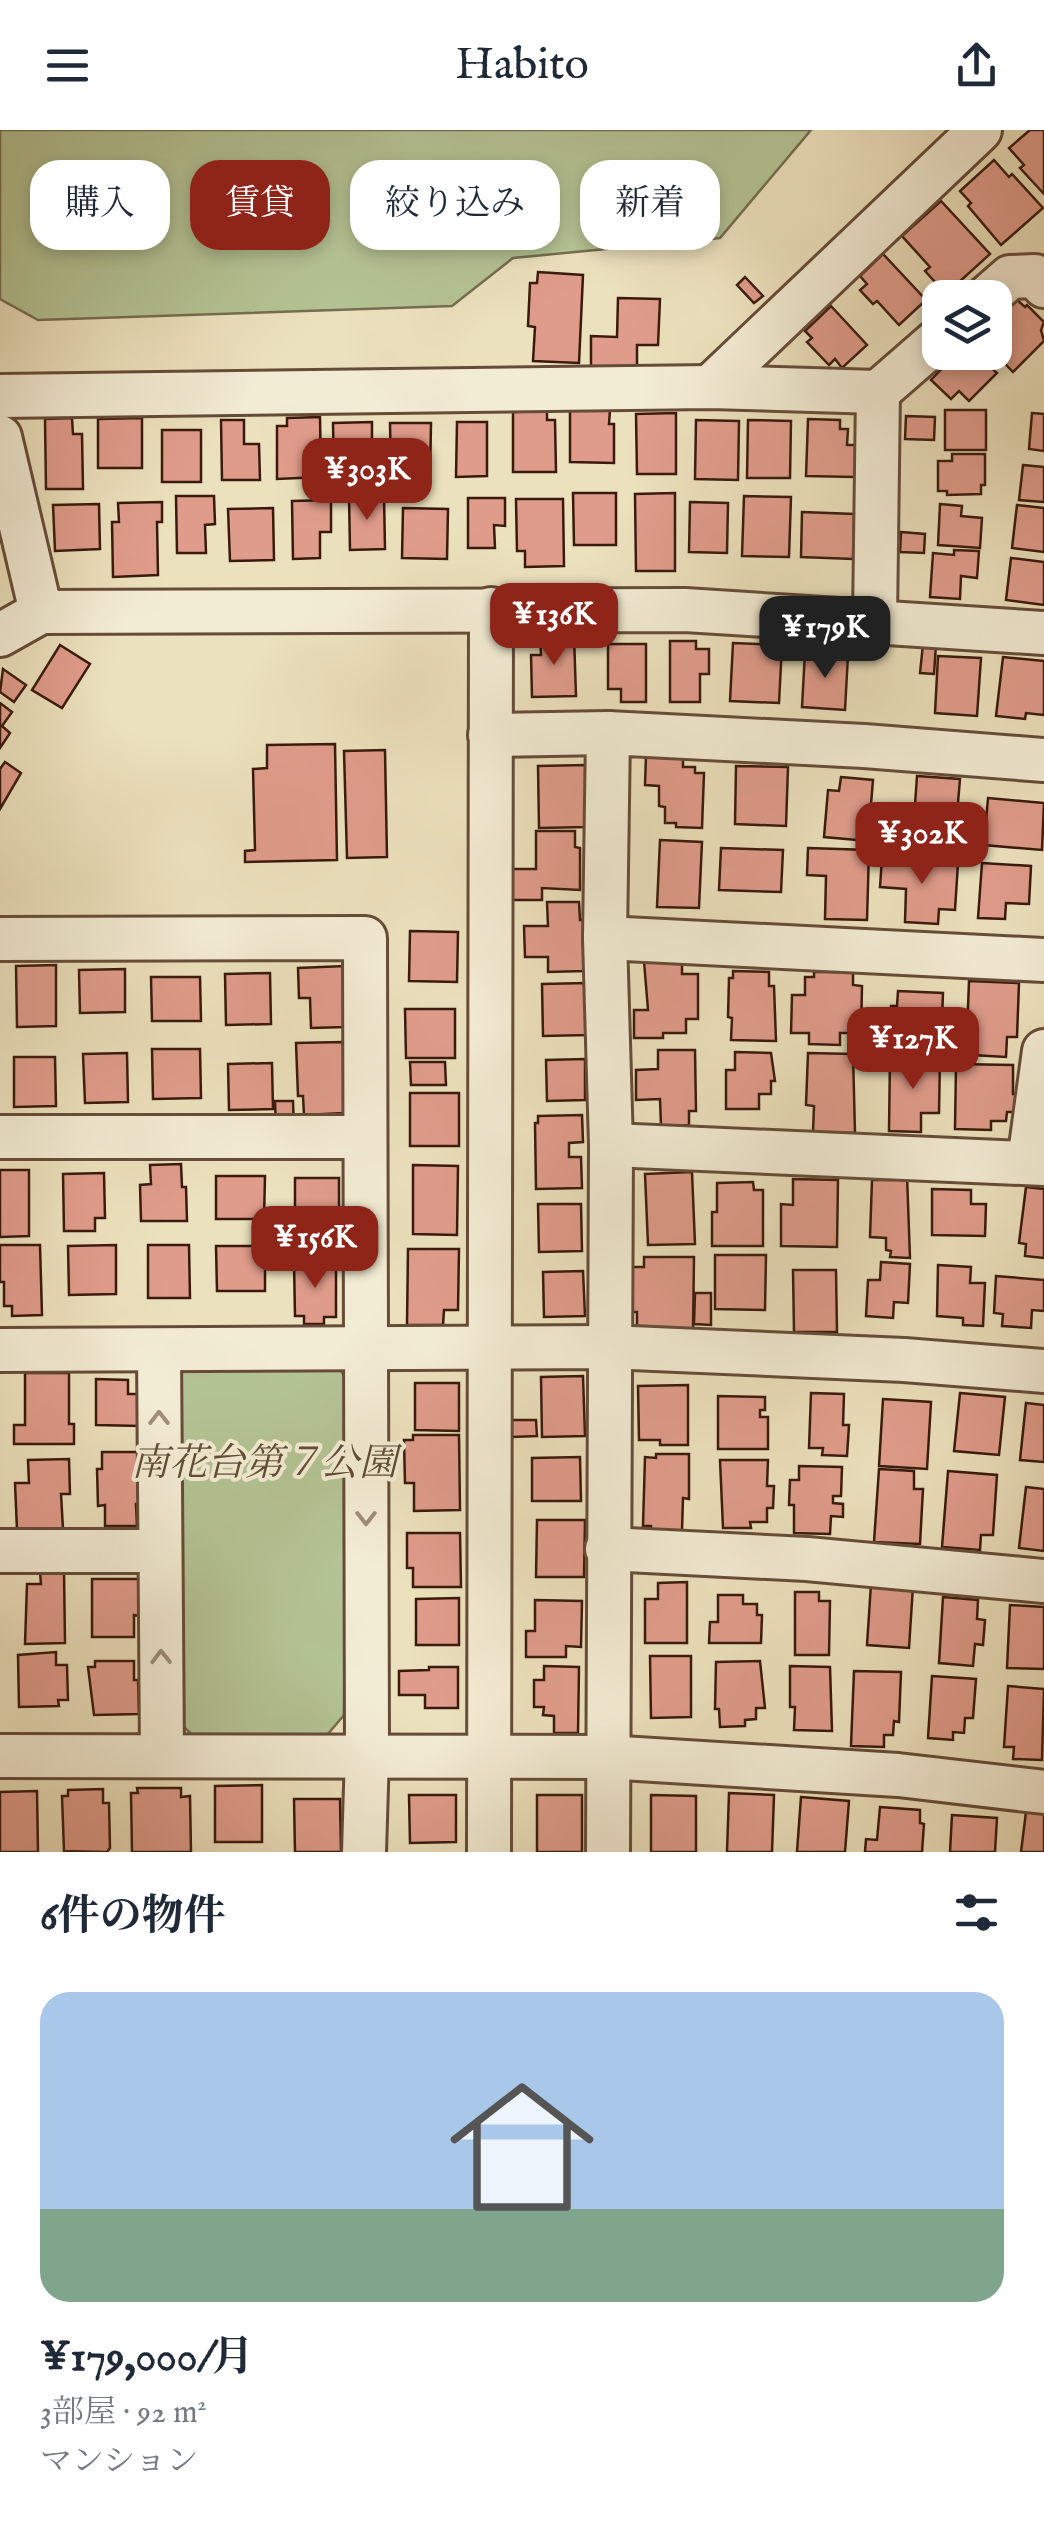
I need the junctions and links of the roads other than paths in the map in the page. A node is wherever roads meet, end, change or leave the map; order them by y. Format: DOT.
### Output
graph roads {
  1 [pos="980,130"];
  2 [pos="1007,280"];
  3 [pos="1044,286"];
  4 [pos="922,354"];
  5 [pos="710,387"];
  6 [pos="878,392"];
  7 [pos="0,396"];
  8 [pos="0,438"];
  9 [pos="490,609"];
  10 [pos="41,612"];
  11 [pos="876,620"];
  12 [pos="1044,633"];
  13 [pos="0,635"];
  14 [pos="608,733"];
  15 [pos="490,735"];
  16 [pos="1044,760"];
  17 [pos="605,938"];
  18 [pos="0,940"];
  19 [pos="1044,960"];
  20 [pos="1044,1050"];
  21 [pos="0,1137"];
  22 [pos="364,1137"];
  23 [pos="611,1145"];
  24 [pos="1037,1163"];
  25 [pos="608,1348"];
  26 [pos="488,1349"];
  27 [pos="0,1350"];
  28 [pos="365,1350"];
  29 [pos="159,1351"];
  30 [pos="1044,1370"];
  31 [pos="607,1549"];
  32 [pos="160,1550"];
  33 [pos="0,1551"];
  34 [pos="1044,1581"];
  35 [pos="162,1754"];
  36 [pos="367,1754"];
  37 [pos="488,1754"];
  38 [pos="0,1756"];
  39 [pos="606,1757"];
  40 [pos="1044,1792"];
  41 [pos="364,1852"];
  42 [pos="489,1852"];
  43 [pos="608,1852"];
  1 -- 5 [label="street"];
  2 -- 3 [label="street"];
  4 -- 6 [label="street"];
  5 -- 6 [label="street"];
  5 -- 7 [label="street"];
  6 -- 11 [label="street"];
  8 -- 10 [label="street"];
  9 -- 10 [label="street"];
  9 -- 11 [label="street"];
  9 -- 15 [label="street"];
  10 -- 13 [label="street"];
  11 -- 12 [label="street"];
  14 -- 15 [label="street"];
  14 -- 16 [label="street"];
  14 -- 17 [label="street"];
  15 -- 26 [label="street"];
  17 -- 19 [label="street"];
  17 -- 23 [label="street"];
  18 -- 22 [label="street"];
  20 -- 24 [label="street"];
  21 -- 22 [label="street"];
  22 -- 28 [label="street"];
  23 -- 24 [label="street"];
  23 -- 25 [label="street"];
  25 -- 26 [label="street"];
  25 -- 30 [label="street"];
  25 -- 31 [label="street"];
  26 -- 28 [label="street"];
  26 -- 37 [label="street"];
  27 -- 29 [label="street"];
  28 -- 29 [label="street"];
  28 -- 36 [label="street, one-way"];
  32 -- 29 [label="street, one-way"];
  31 -- 34 [label="street"];
  31 -- 39 [label="street"];
  32 -- 33 [label="street"];
  35 -- 32 [label="street, one-way"];
  35 -- 36 [label="street"];
  35 -- 38 [label="street"];
  36 -- 37 [label="street"];
  36 -- 41 [label="street"];
  37 -- 39 [label="street"];
  37 -- 42 [label="street"];
  39 -- 40 [label="street"];
  39 -- 43 [label="street"];
}
